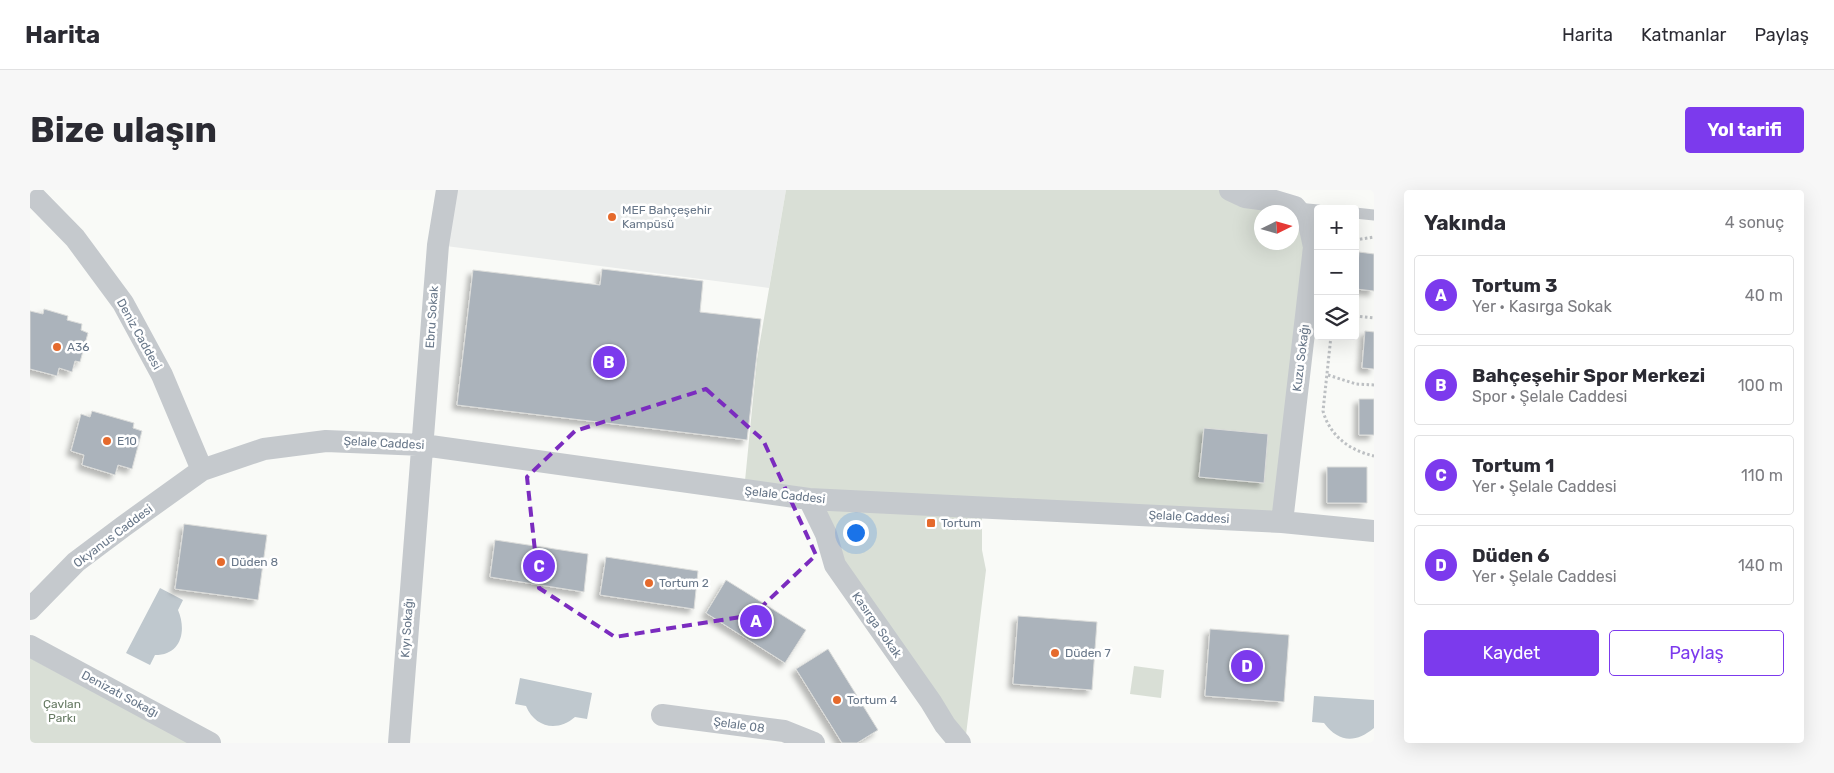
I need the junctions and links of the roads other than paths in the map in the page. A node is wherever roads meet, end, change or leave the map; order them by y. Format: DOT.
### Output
graph roads {
  1 [pos="447,190"];
  2 [pos="1230,190"];
  3 [pos="30,192"];
  4 [pos="1288,205"];
  5 [pos="1299,208"];
  6 [pos="1314,209"];
  7 [pos="1299,212"];
  8 [pos="1359,214"];
  9 [pos="1374,215"];
  10 [pos="423,445"];
  11 [pos="202,470"];
  12 [pos="809,499"];
  13 [pos="417,513"];
  14 [pos="1282,522"];
  15 [pos="1374,531"];
  16 [pos="30,609"];
  17 [pos="30,646"];
  18 [pos="662,715"];
  19 [pos="210,743"];
  20 [pos="399,743"];
  21 [pos="814,743"];
  22 [pos="960,743"];
  1 -- 10 [label="street, Ebru Sokak"];
  2 -- 4 [label="street"];
  3 -- 11 [label="street, Deniz Caddesi"];
  5 -- 6 [label="lane"];
  7 -- 14 [label="street, Kuzu Sokağı"];
  8 -- 9 [label="lane"];
  10 -- 11 [label="street, Şelale Caddesi"];
  10 -- 12 [label="street, Şelale Caddesi"];
  10 -- 13 [label="street, Ebru Sokak"];
  11 -- 16 [label="street, Okyanus Caddesi"];
  12 -- 14 [label="street, Şelale Caddesi"];
  12 -- 22 [label="street, Kasırga Sokak"];
  13 -- 20 [label="street, Kıyı Sokağı"];
  14 -- 15 [label="street, Şelale Caddesi"];
  17 -- 19 [label="street, Denizatı Sokağı"];
  18 -- 21 [label="street, Şelale 08"];
}
